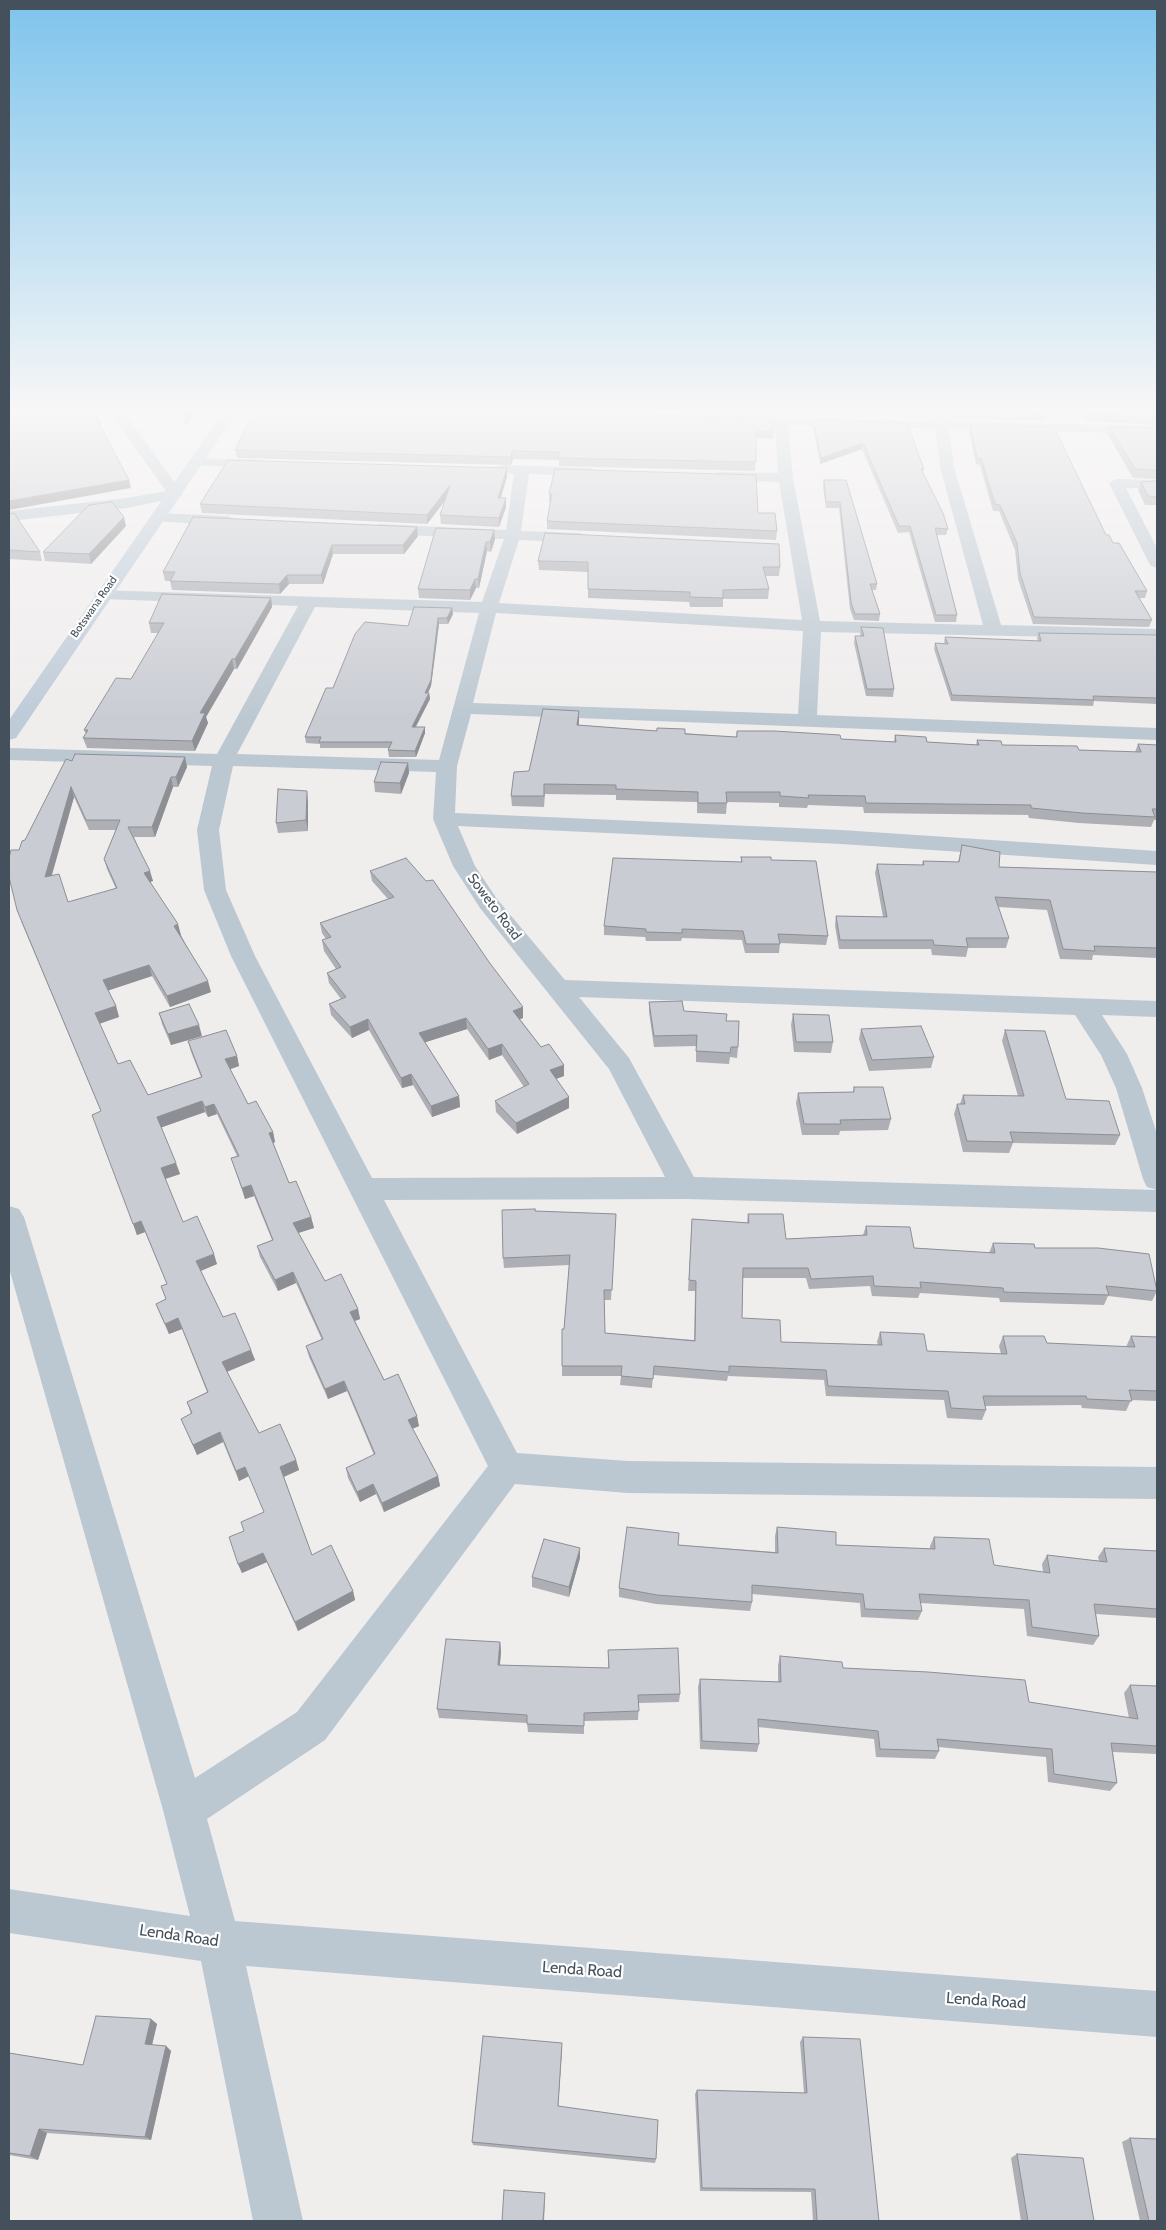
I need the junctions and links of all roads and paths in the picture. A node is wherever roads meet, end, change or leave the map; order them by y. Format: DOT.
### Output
graph roads {
  1 [pos="45,512"];
  2 [pos="163,512"];
  3 [pos="516,512"];
  4 [pos="791,512"];
  5 [pos="960,512"];
  6 [pos="1133,512"];
  7 [pos="9,516"];
  8 [pos="159,518"];
  9 [pos="248,522"];
  10 [pos="365,528"];
  11 [pos="513,535"];
  12 [pos="601,539"];
  13 [pos="778,546"];
  14 [pos="797,547"];
  15 [pos="1153,548"];
  16 [pos="1157,563"];
  17 [pos="103,594"];
  18 [pos="309,601"];
  19 [pos="489,608"];
  20 [pos="812,626"];
  21 [pos="993,629"];
  22 [pos="1157,634"];
  23 [pos="461,708"];
  24 [pos="807,720"];
  25 [pos="9,734"];
  26 [pos="1157,734"];
  27 [pos="9,754"];
  28 [pos="224,759"];
  29 [pos="447,766"];
  30 [pos="444,819"];
  31 [pos="1157,858"];
  32 [pos="556,988"];
  33 [pos="1082,1005"];
  34 [pos="1157,1009"];
  35 [pos="1157,1178"];
  36 [pos="685,1188"];
  37 [pos="362,1189"];
  38 [pos="1157,1201"];
  39 [pos="9,1217"];
  40 [pos="507,1468"];
  41 [pos="1157,1483"];
  42 [pos="184,1810"];
  43 [pos="9,1911"];
  44 [pos="219,1942"];
  45 [pos="1157,2014"];
  46 [pos="278,2221"];
  1 -- 7 [label="street"];
  2 -- 8 [label="street, Botswana Road"];
  3 -- 11 [label="street, Soweto Road"];
  4 -- 14 [label="street"];
  5 -- 21 [label="street"];
  6 -- 15 [label="street"];
  8 -- 9 [label="street"];
  8 -- 17 [label="street, Botswana Road"];
  10 -- 11 [label="street"];
  11 -- 12 [label="street"];
  11 -- 19 [label="street, Soweto Road"];
  13 -- 14 [label="street"];
  14 -- 20 [label="street"];
  15 -- 16 [label="street"];
  17 -- 18 [label="street"];
  17 -- 25 [label="street, Botswana Road"];
  18 -- 19 [label="street"];
  18 -- 28 [label="street"];
  19 -- 20 [label="street"];
  19 -- 23 [label="street, Soweto Road"];
  20 -- 21 [label="street"];
  20 -- 24 [label="street"];
  21 -- 22 [label="street"];
  23 -- 24 [label="street"];
  23 -- 29 [label="street, Soweto Road"];
  24 -- 26 [label="street"];
  27 -- 28 [label="street"];
  28 -- 29 [label="street"];
  28 -- 37 [label="street"];
  29 -- 30 [label="street, Soweto Road"];
  30 -- 31 [label="street"];
  30 -- 32 [label="street, Soweto Road"];
  32 -- 33 [label="street"];
  32 -- 36 [label="street, Soweto Road"];
  33 -- 34 [label="street"];
  33 -- 35 [label="street"];
  36 -- 37 [label="street"];
  36 -- 38 [label="street"];
  37 -- 40 [label="street"];
  39 -- 42 [label="street"];
  40 -- 41 [label="street"];
  40 -- 42 [label="street"];
  42 -- 44 [label="street"];
  43 -- 44 [label="street, Lenda Road"];
  44 -- 45 [label="street, Lenda Road"];
  44 -- 46 [label="street"];
}
